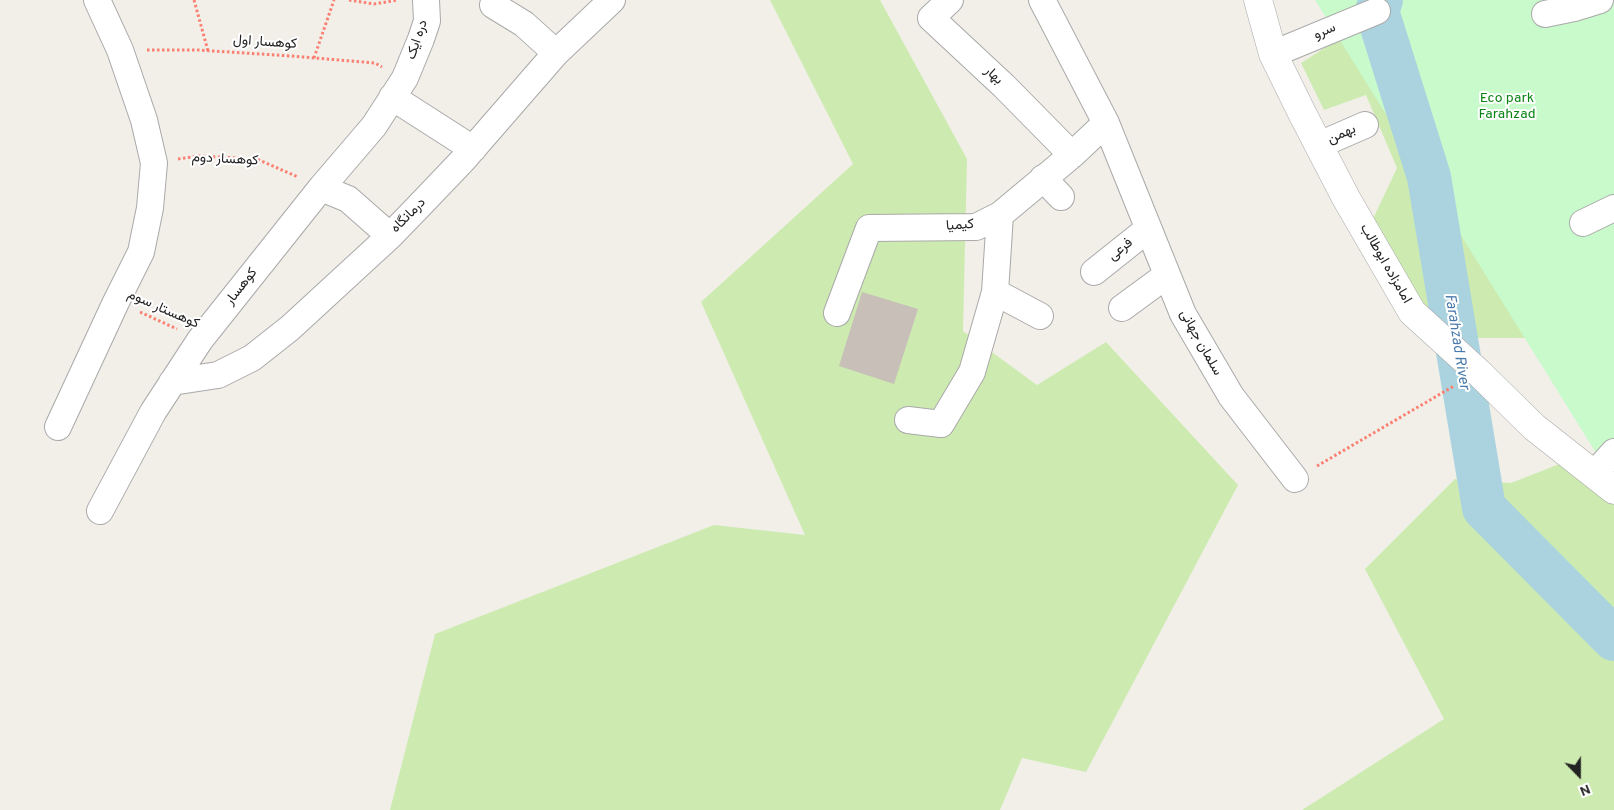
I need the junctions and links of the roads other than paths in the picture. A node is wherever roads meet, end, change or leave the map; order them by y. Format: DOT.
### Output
graph roads {
  1 [pos="97,0"];
  2 [pos="426,0"];
  3 [pos="612,0"];
  4 [pos="950,0"];
  5 [pos="1042,0"];
  6 [pos="1258,0"];
  7 [pos="1600,0"];
  8 [pos="494,5"];
  9 [pos="1377,11"];
  10 [pos="1545,14"];
  11 [pos="556,53"];
  12 [pos="1273,54"];
  13 [pos="399,88"];
  14 [pos="1106,123"];
  15 [pos="1365,125"];
  16 [pos="1319,145"];
  17 [pos="473,149"];
  18 [pos="1072,155"];
  19 [pos="321,188"];
  20 [pos="1614,208"];
  21 [pos="1000,215"];
  22 [pos="1583,223"];
  23 [pos="1148,228"];
  24 [pos="390,236"];
  25 [pos="1094,272"];
  26 [pos="1167,275"];
  27 [pos="995,292"];
  28 [pos="1122,308"];
  29 [pos="837,313"];
  30 [pos="1040,316"];
  31 [pos="172,382"];
  32 [pos="908,420"];
  33 [pos="58,426"];
  34 [pos="1614,452"];
  35 [pos="1295,479"];
  36 [pos="1604,482"];
  37 [pos="100,511"];
  1 -- 33 [label="street"];
  2 -- 13 [label="street, دره ایک"];
  3 -- 11 [label="street, درمانگاه"];
  4 -- 18 [label="street, بهار"];
  5 -- 14 [label="street, سلمان جهانی"];
  6 -- 12 [label="street, امامزاده ابوطالب"];
  7 -- 10 [label="street"];
  8 -- 11 [label="street"];
  9 -- 12 [label="street, سرو"];
  11 -- 17 [label="street, درمانگاه"];
  12 -- 16 [label="street, امامزاده ابوطالب"];
  13 -- 17 [label="street"];
  13 -- 19 [label="street, کوهسار"];
  14 -- 18 [label="street, کیمیا"];
  14 -- 23 [label="street, سلمان جهانی"];
  15 -- 16 [label="street, بهمن"];
  16 -- 36 [label="street, امامزاده ابوطالب"];
  17 -- 24 [label="street, درمانگاه"];
  18 -- 21 [label="street, کیمیا"];
  19 -- 24 [label="street"];
  19 -- 31 [label="street, کوهسار"];
  20 -- 22 [label="street"];
  21 -- 27 [label="street"];
  21 -- 29 [label="street, کیمیا"];
  23 -- 25 [label="street, فرعی"];
  23 -- 26 [label="street, سلمان جهانی"];
  24 -- 31 [label="street, درمانگاه"];
  26 -- 28 [label="street"];
  26 -- 35 [label="street, سلمان جهانی"];
  27 -- 30 [label="street"];
  27 -- 32 [label="street"];
  31 -- 37 [label="street, کوهسار"];
  34 -- 36 [label="street"];
}
